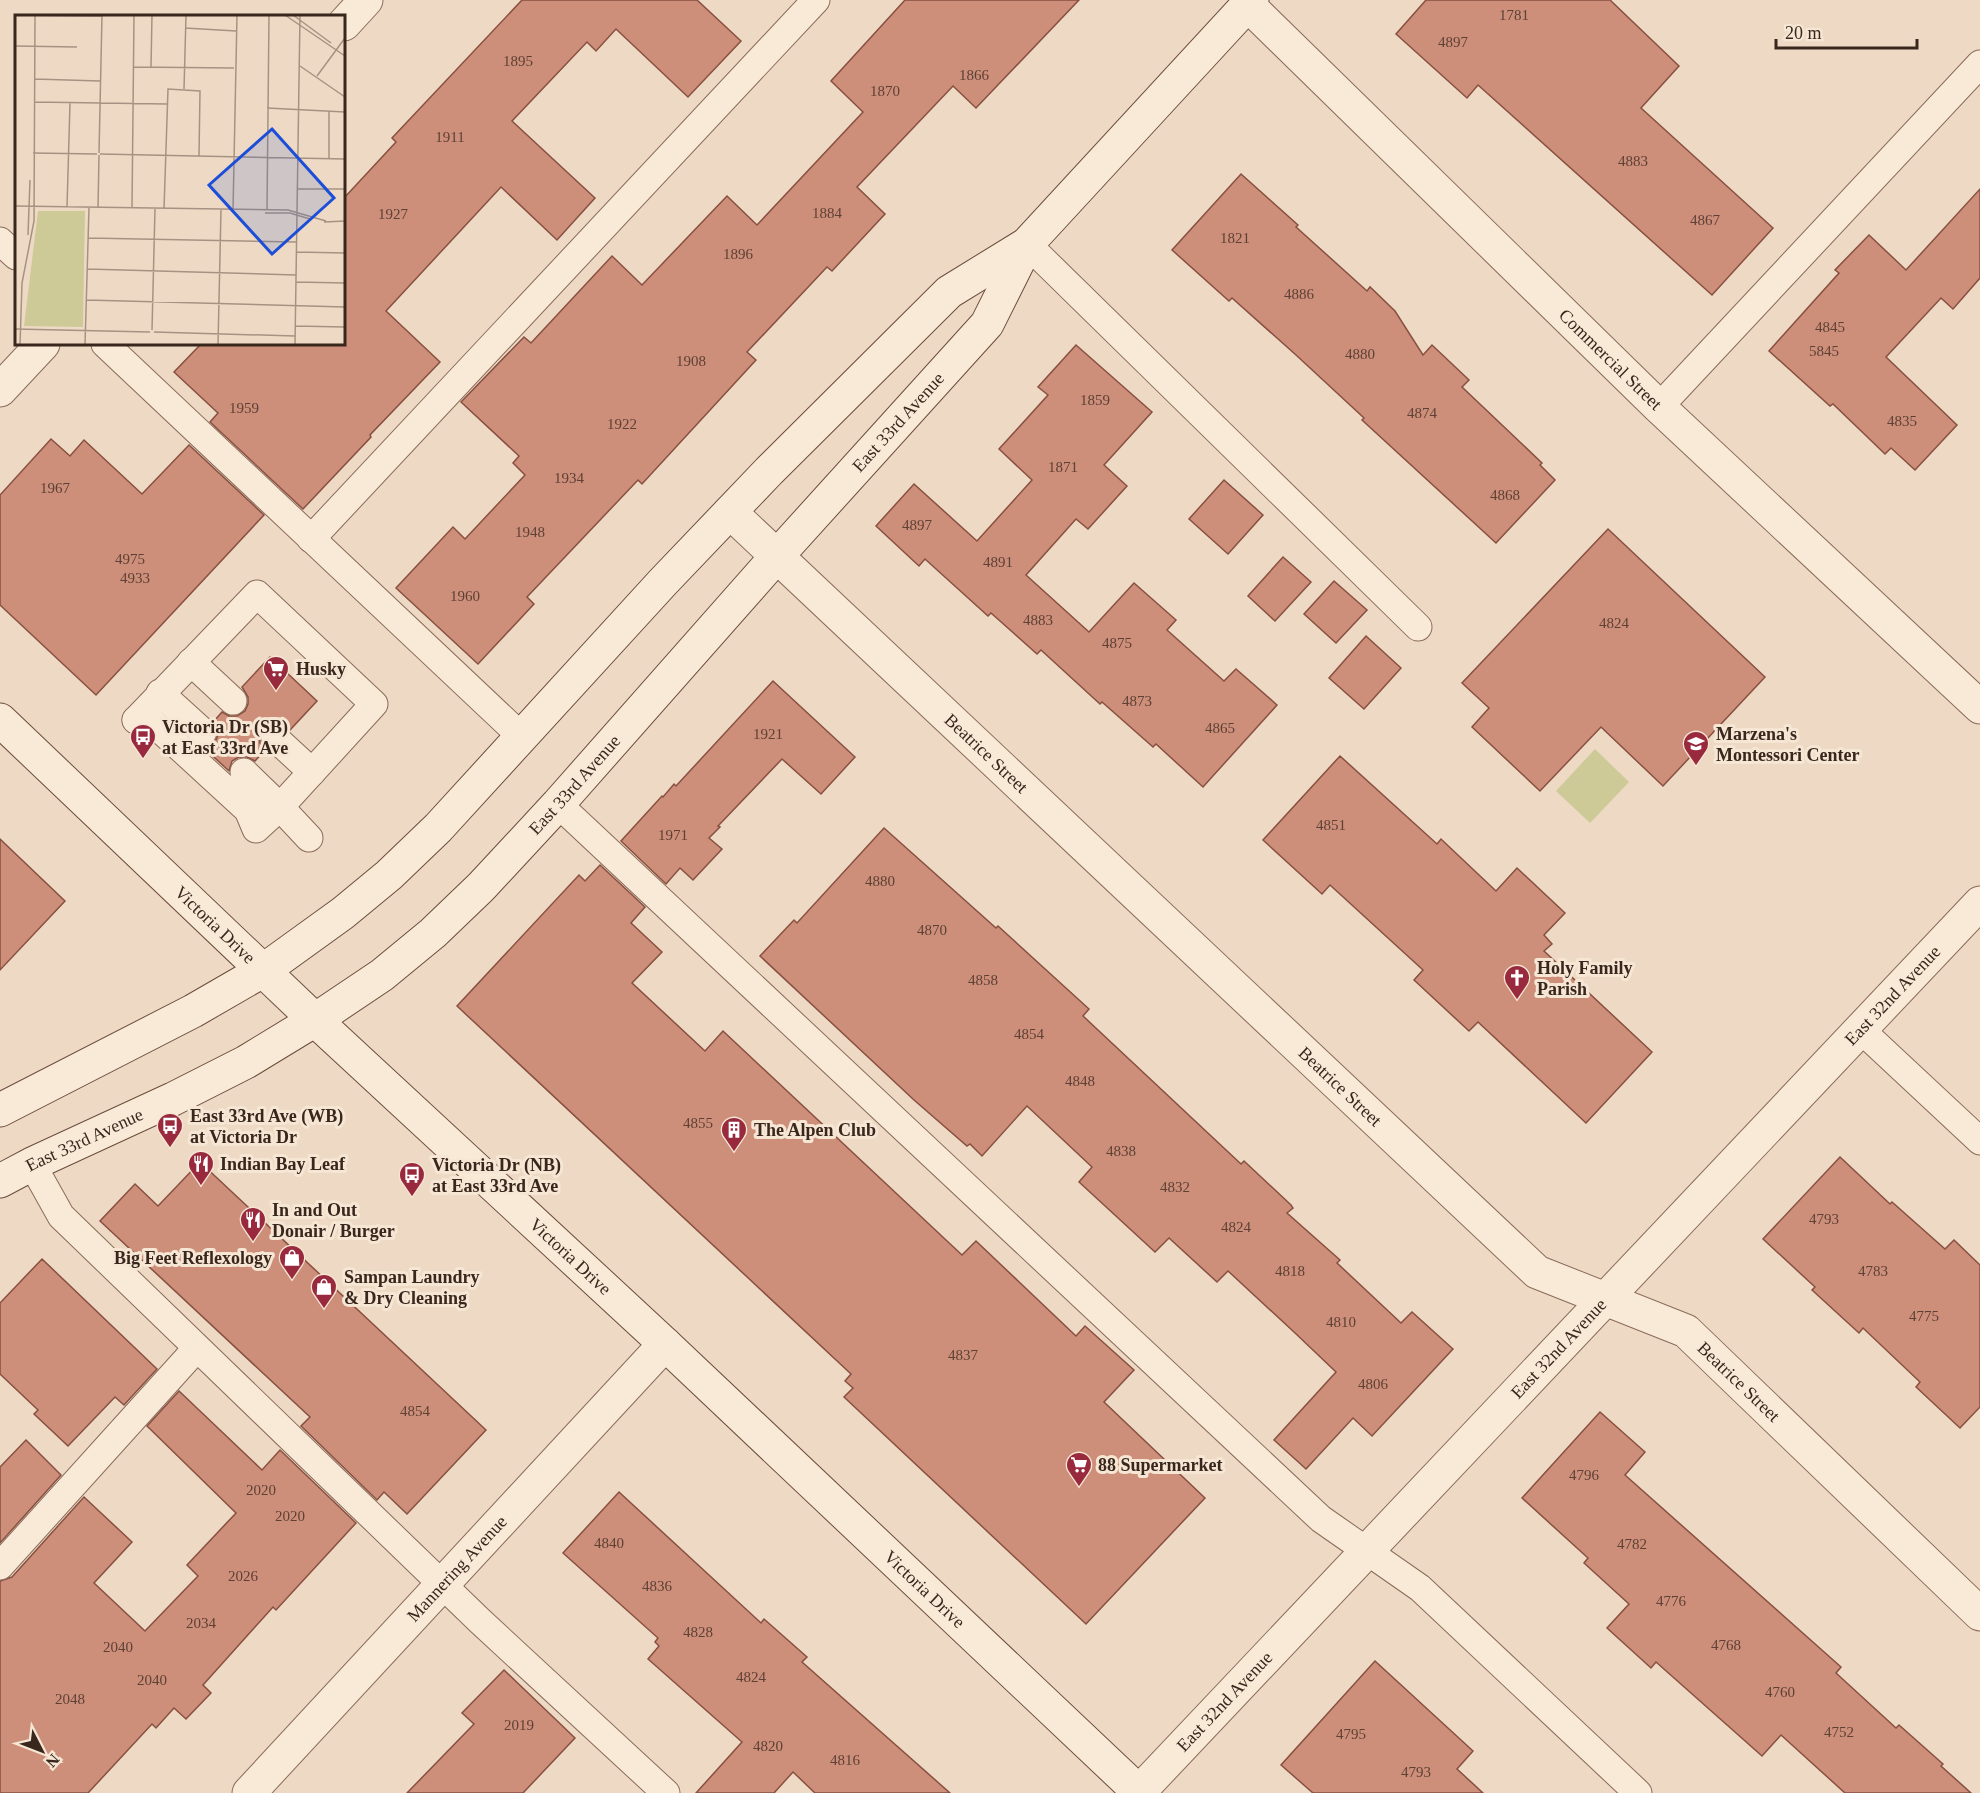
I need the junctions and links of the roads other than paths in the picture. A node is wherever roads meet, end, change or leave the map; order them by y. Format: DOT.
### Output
graph roads {
  1 [pos="366,0"];
  2 [pos="816,0"];
  3 [pos="1250,2"];
  4 [pos="345,23"];
  5 [pos="1980,64"];
  6 [pos="0,241"];
  7 [pos="1027,244"];
  8 [pos="15,255"];
  9 [pos="42,345"];
  10 [pos="106,345"];
  11 [pos="0,390"];
  12 [pos="1659,407"];
  13 [pos="730,512"];
  14 [pos="311,539"];
  15 [pos="777,556"];
  16 [pos="1418,627"];
  17 [pos="191,662"];
  18 [pos="160,693"];
  19 [pos="233,701"];
  20 [pos="1980,707"];
  21 [pos="0,720"];
  22 [pos="203,732"];
  23 [pos="522,737"];
  24 [pos="275,738"];
  25 [pos="244,772"];
  26 [pos="312,772"];
  27 [pos="558,804"];
  28 [pos="280,807"];
  29 [pos="309,838"];
  30 [pos="1980,903"];
  31 [pos="264,970"];
  32 [pos="315,1020"];
  33 [pos="1860,1029"];
  34 [pos="0,1110"];
  35 [pos="1980,1141"];
  36 [pos="32,1164"];
  37 [pos="0,1181"];
  38 [pos="1606,1299"];
  39 [pos="665,1344"];
  40 [pos="196,1349"];
  41 [pos="1368,1552"];
  42 [pos="0,1566"];
  43 [pos="442,1583"];
  44 [pos="1980,1614"];
  45 [pos="249,1793"];
  46 [pos="666,1793"];
  47 [pos="1139,1793"];
  48 [pos="1638,1793"];
  1 -- 4 [label="street"];
  2 -- 14 [label="lane"];
  3 -- 7 [label="street, East 33rd Avenue"];
  3 -- 12 [label="street, Commercial Street"];
  5 -- 12 [label="lane"];
  6 -- 8 [label="lane"];
  7 -- 13 [label="street, East 33rd Avenue"];
  7 -- 15 [label="street, East 33rd Avenue"];
  7 -- 16 [label="lane"];
  9 -- 11 [label="street"];
  10 -- 14 [label="lane"];
  12 -- 20 [label="street, Commercial Street"];
  13 -- 15 [label="street, Beatrice Street"];
  13 -- 23 [label="street, East 33rd Avenue"];
  14 -- 23 [label="lane"];
  15 -- 27 [label="street, East 33rd Avenue"];
  15 -- 38 [label="street, Beatrice Street"];
  17 -- 18 [label="lane"];
  17 -- 19 [label="lane"];
  17 -- 26 [label="lane"];
  18 -- 22 [label="lane"];
  18 -- 28 [label="lane"];
  21 -- 31 [label="street, Victoria Drive"];
  23 -- 31 [label="street, East 33rd Avenue"];
  24 -- 26 [label="lane"];
  25 -- 28 [label="lane"];
  26 -- 28 [label="lane"];
  27 -- 32 [label="street, East 33rd Avenue"];
  27 -- 41 [label="lane"];
  28 -- 29 [label="lane"];
  30 -- 33 [label="street, East 32nd Avenue"];
  31 -- 32 [label="street, Victoria Drive"];
  31 -- 34 [label="street, East 33rd Avenue"];
  32 -- 36 [label="street, East 33rd Avenue"];
  32 -- 39 [label="street, Victoria Drive"];
  33 -- 35 [label="lane"];
  33 -- 38 [label="street, East 32nd Avenue"];
  36 -- 37 [label="street, East 33rd Avenue"];
  36 -- 40 [label="lane"];
  38 -- 41 [label="street, East 32nd Avenue"];
  38 -- 44 [label="street, Beatrice Street"];
  39 -- 43 [label="street, Mannering Avenue"];
  39 -- 47 [label="street, Victoria Drive"];
  40 -- 42 [label="lane"];
  40 -- 43 [label="lane"];
  41 -- 47 [label="street, East 32nd Avenue"];
  41 -- 48 [label="lane"];
  43 -- 45 [label="street, Mannering Avenue"];
  43 -- 46 [label="lane"];
}
